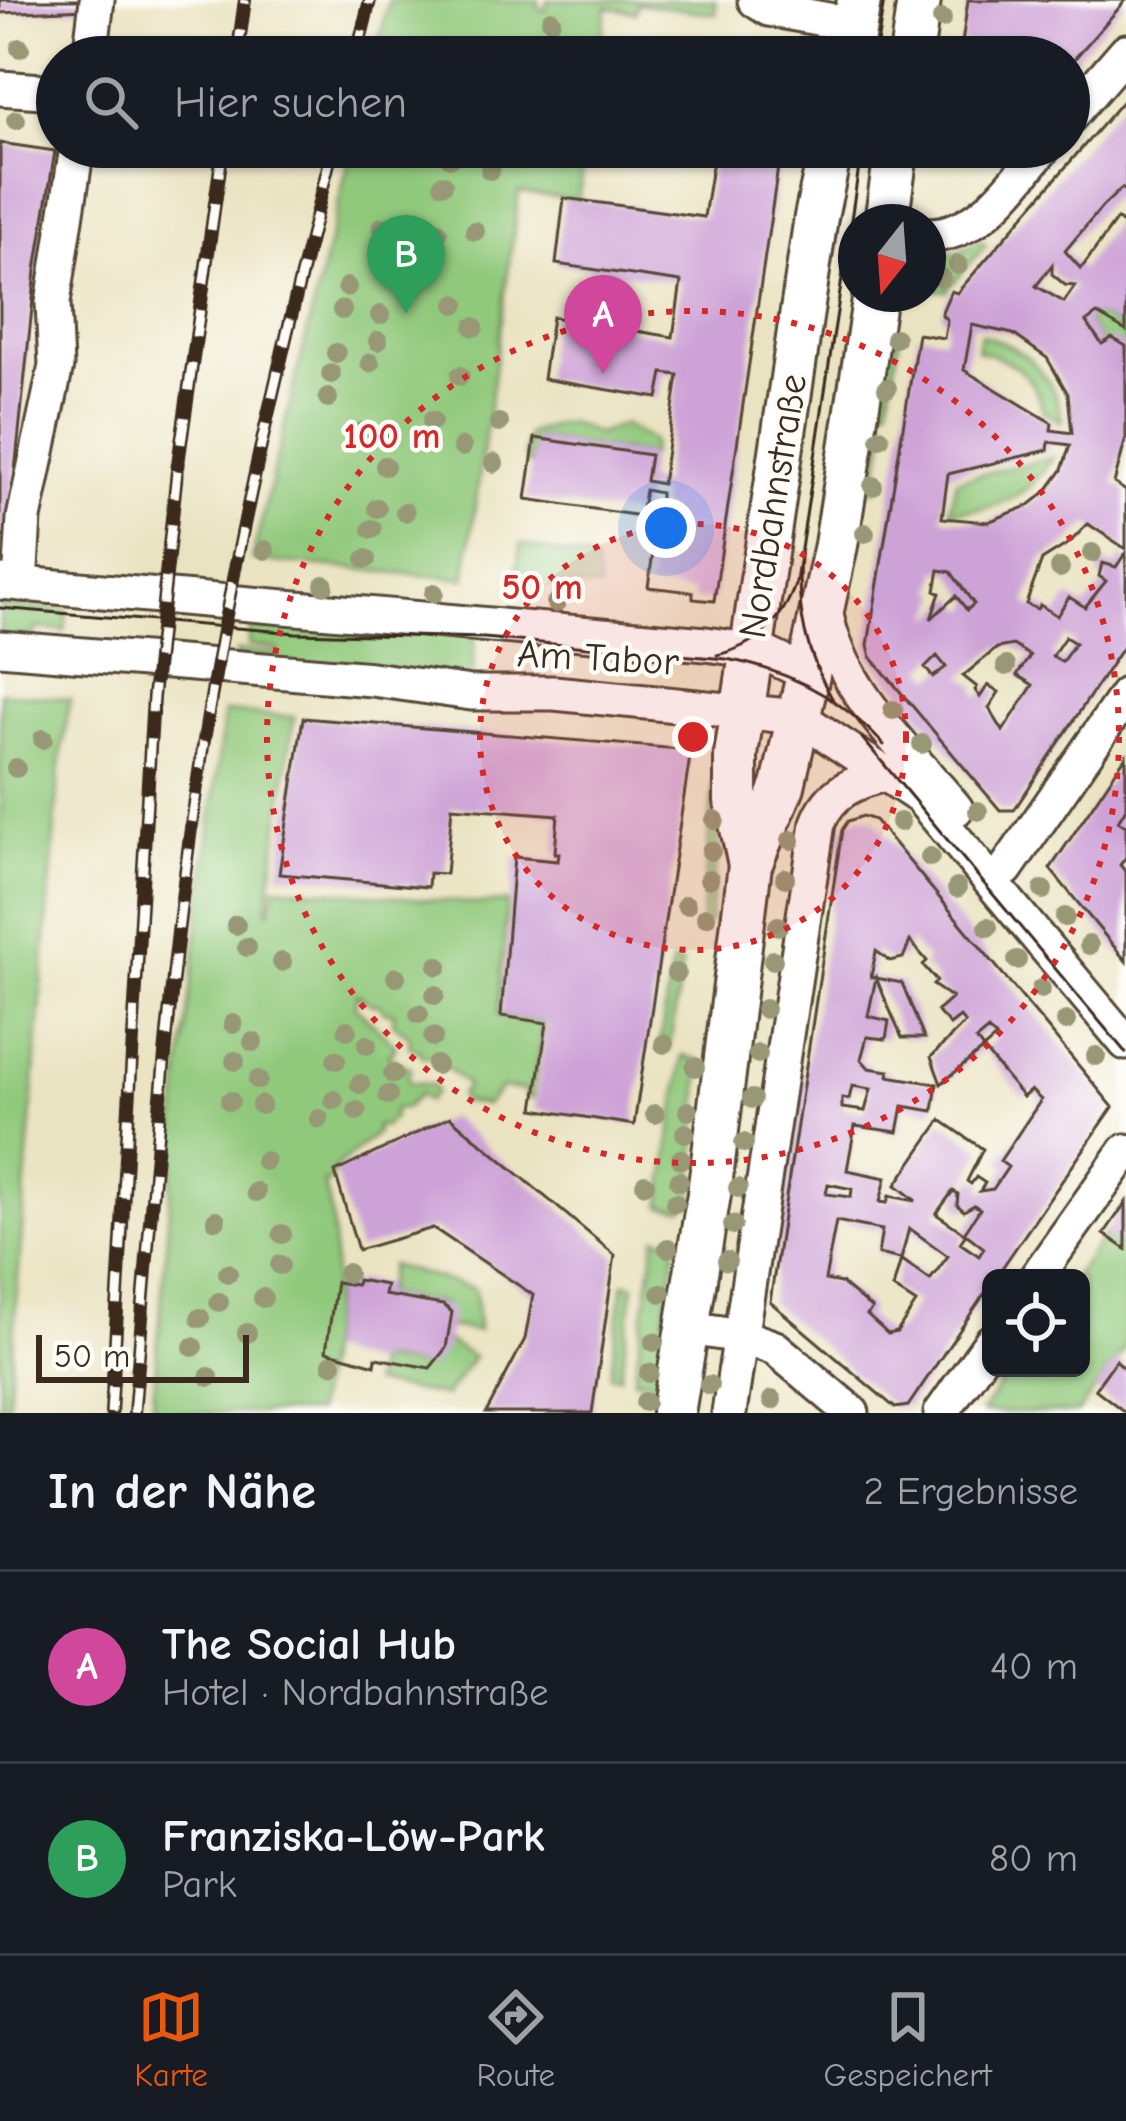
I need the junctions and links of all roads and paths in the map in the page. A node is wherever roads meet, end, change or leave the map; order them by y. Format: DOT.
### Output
graph roads {
  1 [pos="97,0"];
  2 [pos="755,0"];
  3 [pos="919,0"];
  4 [pos="855,27"];
  5 [pos="93,36"];
  6 [pos="914,36"];
  7 [pos="1126,50"];
  8 [pos="0,88"];
  9 [pos="36,91"];
  10 [pos="1090,92"];
  11 [pos="74,168"];
  12 [pos="826,168"];
  13 [pos="894,168"];
  14 [pos="1025,168"];
  15 [pos="889,204"];
  16 [pos="946,232"];
  17 [pos="872,312"];
  18 [pos="10,583"];
  19 [pos="824,601"];
  20 [pos="0,648"];
  21 [pos="752,650"];
  22 [pos="808,674"];
  23 [pos="1126,694"];
  24 [pos="741,709"];
  25 [pos="799,717"];
  26 [pos="885,774"];
  27 [pos="750,865"];
  28 [pos="1006,869"];
  29 [pos="1126,1039"];
  30 [pos="1126,1151"];
  31 [pos="1042,1269"];
  32 [pos="689,1328"];
  33 [pos="741,1336"];
  34 [pos="982,1355"];
  35 [pos="673,1413"];
  36 [pos="729,1413"];
  37 [pos="852,1413"];
  38 [pos="940,1413"];
  1 -- 5 [label="street"];
  2 -- 4 [label="street"];
  3 -- 6 [label="main road"];
  7 -- 10 [label="street"];
  8 -- 9 [label="street"];
  11 -- 18 [label="street"];
  12 -- 21 [label="main road, Nordbahnstraße"];
  13 -- 15 [label="main road"];
  14 -- 16 [label="street"];
  17 -- 19 [label="main road, Nordbahnstraße"];
  18 -- 21 [label="street, Am Tabor"];
  19 -- 22 [label="main road, Nordbahnstraße"];
  19 -- 28 [label="street, Am Tabor"];
  20 -- 24 [label="street, Am Tabor"];
  21 -- 22 [label="street, Am Tabor"];
  21 -- 24 [label="main road, Nordbahnstraße"];
  22 -- 25 [label="main road, Nordbahnstraße"];
  23 -- 28 [label="street"];
  24 -- 25 [label="street, Am Tabor"];
  24 -- 27 [label="main road, Nordbahnstraße"];
  25 -- 26 [label="street, Am Tabor"];
  25 -- 27 [label="main road, Nordbahnstraße"];
  26 -- 29 [label="street, Am Tabor"];
  26 -- 33 [label="street"];
  27 -- 32 [label="main road, Nordbahnstraße"];
  28 -- 29 [label="street, Am Tabor"];
  30 -- 31 [label="street"];
  32 -- 33 [label="street"];
  32 -- 35 [label="main road, Nordbahnstraße"];
  33 -- 36 [label="street"];
  33 -- 37 [label="street"];
  34 -- 38 [label="street"];
}
